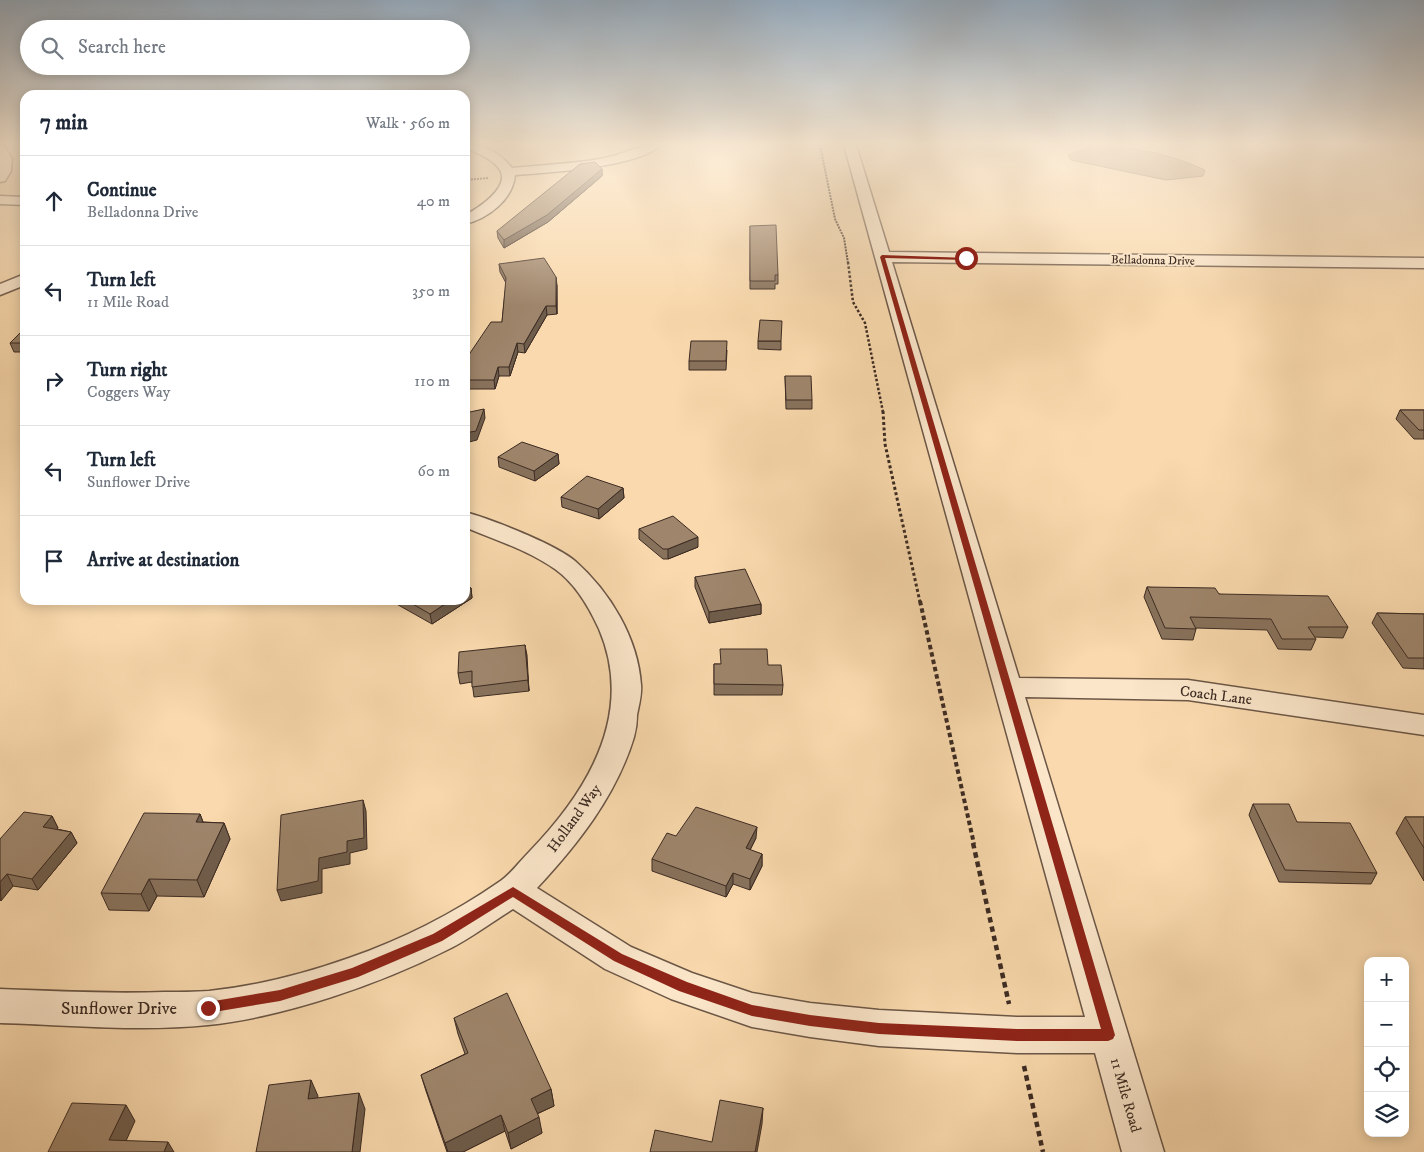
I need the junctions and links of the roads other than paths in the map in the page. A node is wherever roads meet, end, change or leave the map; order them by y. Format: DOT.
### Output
graph roads {
  1 [pos="497,199"];
  2 [pos="865,199"];
  3 [pos="0,200"];
  4 [pos="20,201"];
  5 [pos="470,218"];
  6 [pos="882,257"];
  7 [pos="1424,263"];
  8 [pos="20,280"];
  9 [pos="0,290"];
  10 [pos="470,521"];
  11 [pos="1007,687"];
  12 [pos="1424,725"];
  13 [pos="513,891"];
  14 [pos="0,1006"];
  15 [pos="1108,1035"];
  16 [pos="1142,1152"];
  1 -- 5 [label="street"];
  2 -- 6 [label="street, 11 Mile Road"];
  3 -- 4 [label="street"];
  6 -- 7 [label="street, Belladonna Drive"];
  6 -- 11 [label="street, 11 Mile Road"];
  8 -- 9 [label="street"];
  10 -- 13 [label="street, Holland Way"];
  11 -- 12 [label="street, Coach Lane"];
  11 -- 15 [label="street, 11 Mile Road"];
  13 -- 14 [label="street, Sunflower Drive"];
  13 -- 15 [label="street"];
  15 -- 16 [label="street, 11 Mile Road"];
}
